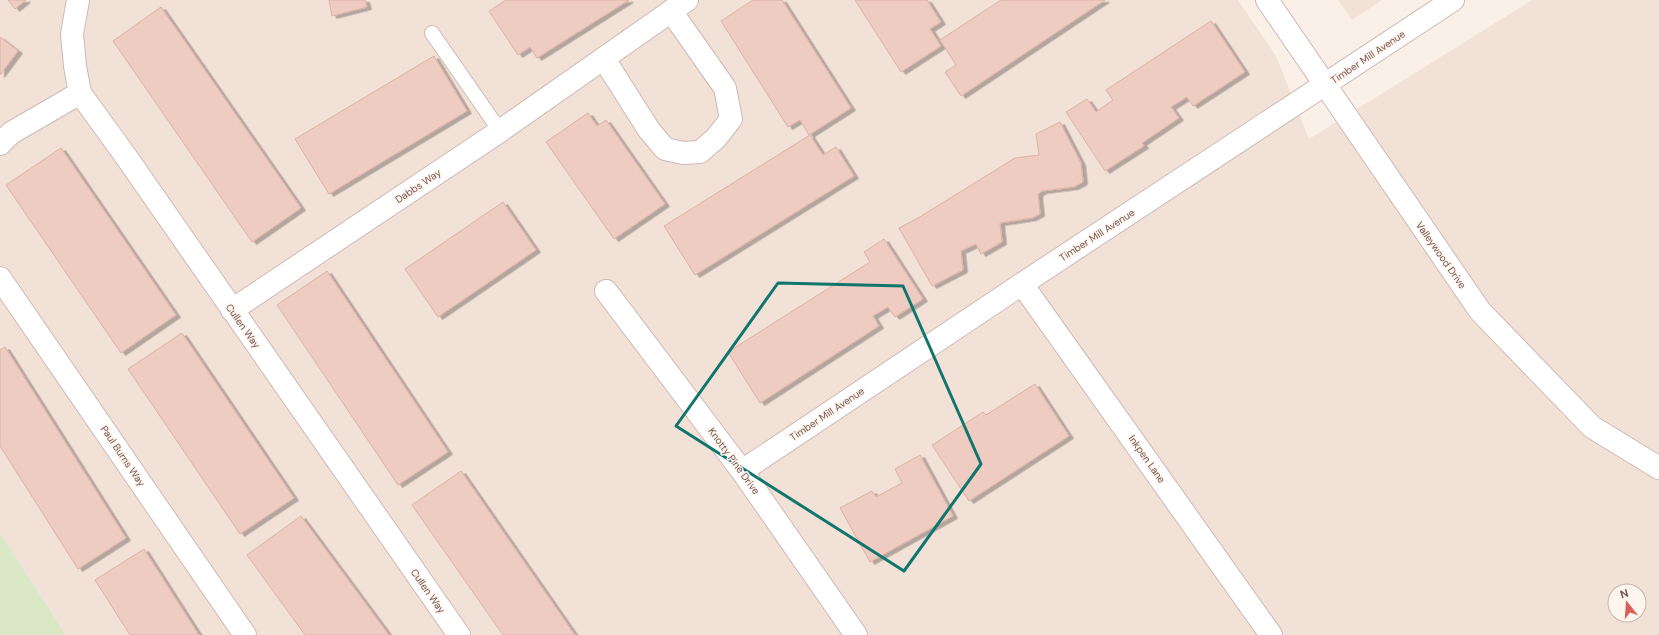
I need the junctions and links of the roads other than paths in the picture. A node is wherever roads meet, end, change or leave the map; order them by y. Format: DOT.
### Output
graph roads {
  1 [pos="78,0"];
  2 [pos="1267,0"];
  3 [pos="1453,0"];
  4 [pos="679,5"];
  5 [pos="432,33"];
  6 [pos="604,60"];
  7 [pos="1324,86"];
  8 [pos="80,93"];
  9 [pos="500,131"];
  10 [pos="0,144"];
  11 [pos="0,278"];
  12 [pos="1022,284"];
  13 [pos="606,291"];
  14 [pos="232,310"];
  15 [pos="1659,468"];
  16 [pos="742,471"];
  17 [pos="245,635"];
  18 [pos="459,635"];
  19 [pos="856,635"];
  20 [pos="1271,635"];
  1 -- 8 [label="street, Cullen Way"];
  2 -- 7 [label="street, Valleywood Drive"];
  3 -- 7 [label="street, Timber Mill Avenue"];
  4 -- 6 [label="street, Dabbs Way"];
  4 -- 6 [label="street, Dabbs Way"];
  5 -- 9 [label="lane"];
  6 -- 9 [label="street, Dabbs Way"];
  7 -- 12 [label="street, Timber Mill Avenue"];
  7 -- 15 [label="street, Valleywood Drive"];
  8 -- 10 [label="street"];
  8 -- 14 [label="street, Cullen Way"];
  9 -- 14 [label="street, Dabbs Way"];
  11 -- 17 [label="street, Paul Burns Way"];
  12 -- 16 [label="street, Timber Mill Avenue"];
  12 -- 20 [label="street, Inkpen Lane"];
  13 -- 16 [label="street, Knotty Pine Drive"];
  14 -- 18 [label="street, Cullen Way"];
  16 -- 19 [label="street, Knotty Pine Drive"];
}
